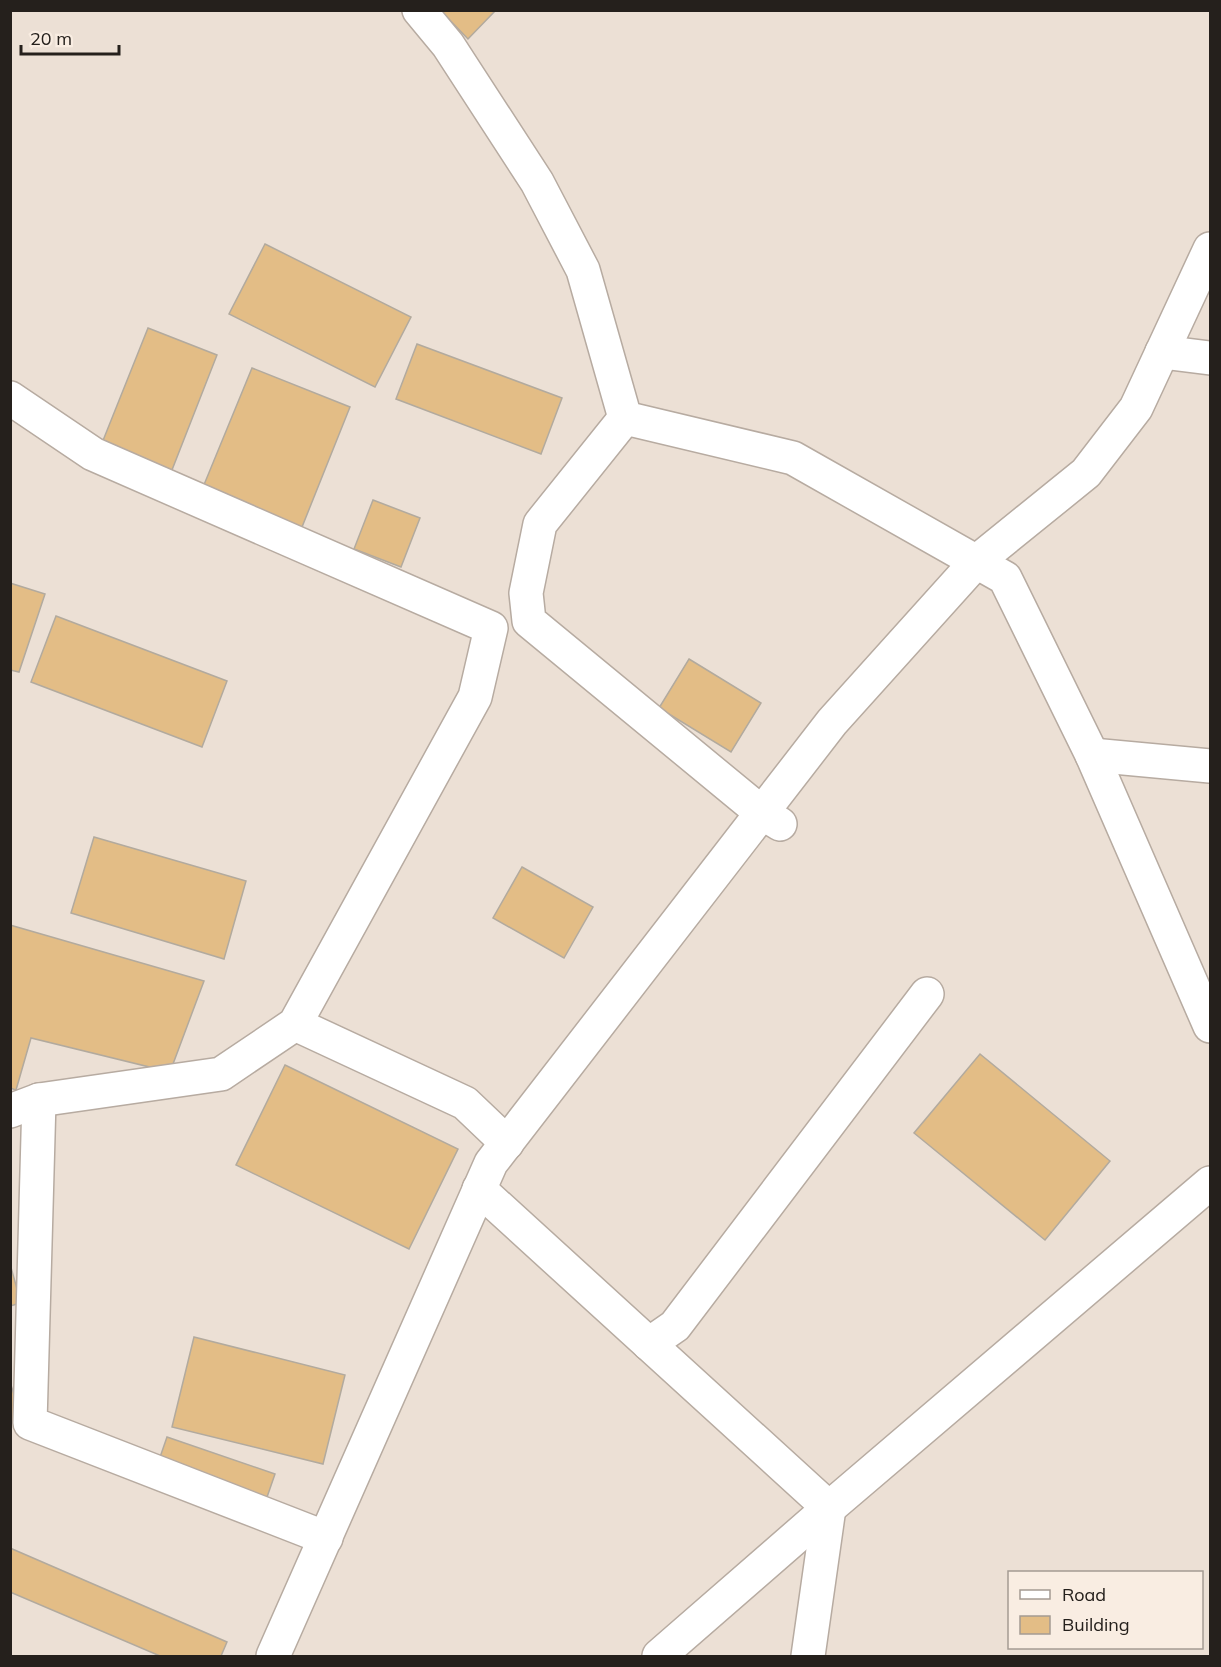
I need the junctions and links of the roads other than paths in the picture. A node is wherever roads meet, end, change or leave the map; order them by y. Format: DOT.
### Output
graph roads {
  1 [pos="419,10"];
  2 [pos="1210,249"];
  3 [pos="1162,352"];
  4 [pos="1210,358"];
  5 [pos="10,398"];
  6 [pos="625,418"];
  7 [pos="976,561"];
  8 [pos="529,621"];
  9 [pos="488,626"];
  10 [pos="1092,755"];
  11 [pos="1210,766"];
  12 [pos="771,818"];
  13 [pos="927,994"];
  14 [pos="295,1024"];
  15 [pos="1210,1026"];
  16 [pos="25,1106"];
  17 [pos="507,1143"];
  18 [pos="1210,1183"];
  19 [pos="480,1189"];
  20 [pos="649,1344"];
  21 [pos="829,1508"];
  22 [pos="326,1538"];
  23 [pos="273,1656"];
  24 [pos="659,1656"];
  25 [pos="808,1656"];
  1 -- 6 [label="street"];
  2 -- 3 [label="street"];
  3 -- 4 [label="street"];
  3 -- 7 [label="street"];
  5 -- 9 [label="street"];
  6 -- 7 [label="street"];
  6 -- 8 [label="street"];
  7 -- 10 [label="street"];
  7 -- 12 [label="street"];
  8 -- 9 [label="street"];
  8 -- 12 [label="street"];
  9 -- 14 [label="street"];
  10 -- 11 [label="street"];
  10 -- 15 [label="street"];
  12 -- 17 [label="street"];
  13 -- 20 [label="street"];
  14 -- 16 [label="street"];
  14 -- 17 [label="street"];
  16 -- 22 [label="street"];
  17 -- 19 [label="street"];
  18 -- 21 [label="street"];
  19 -- 20 [label="street"];
  19 -- 22 [label="street"];
  20 -- 21 [label="street"];
  21 -- 24 [label="street"];
  21 -- 25 [label="street"];
  22 -- 23 [label="street"];
}
